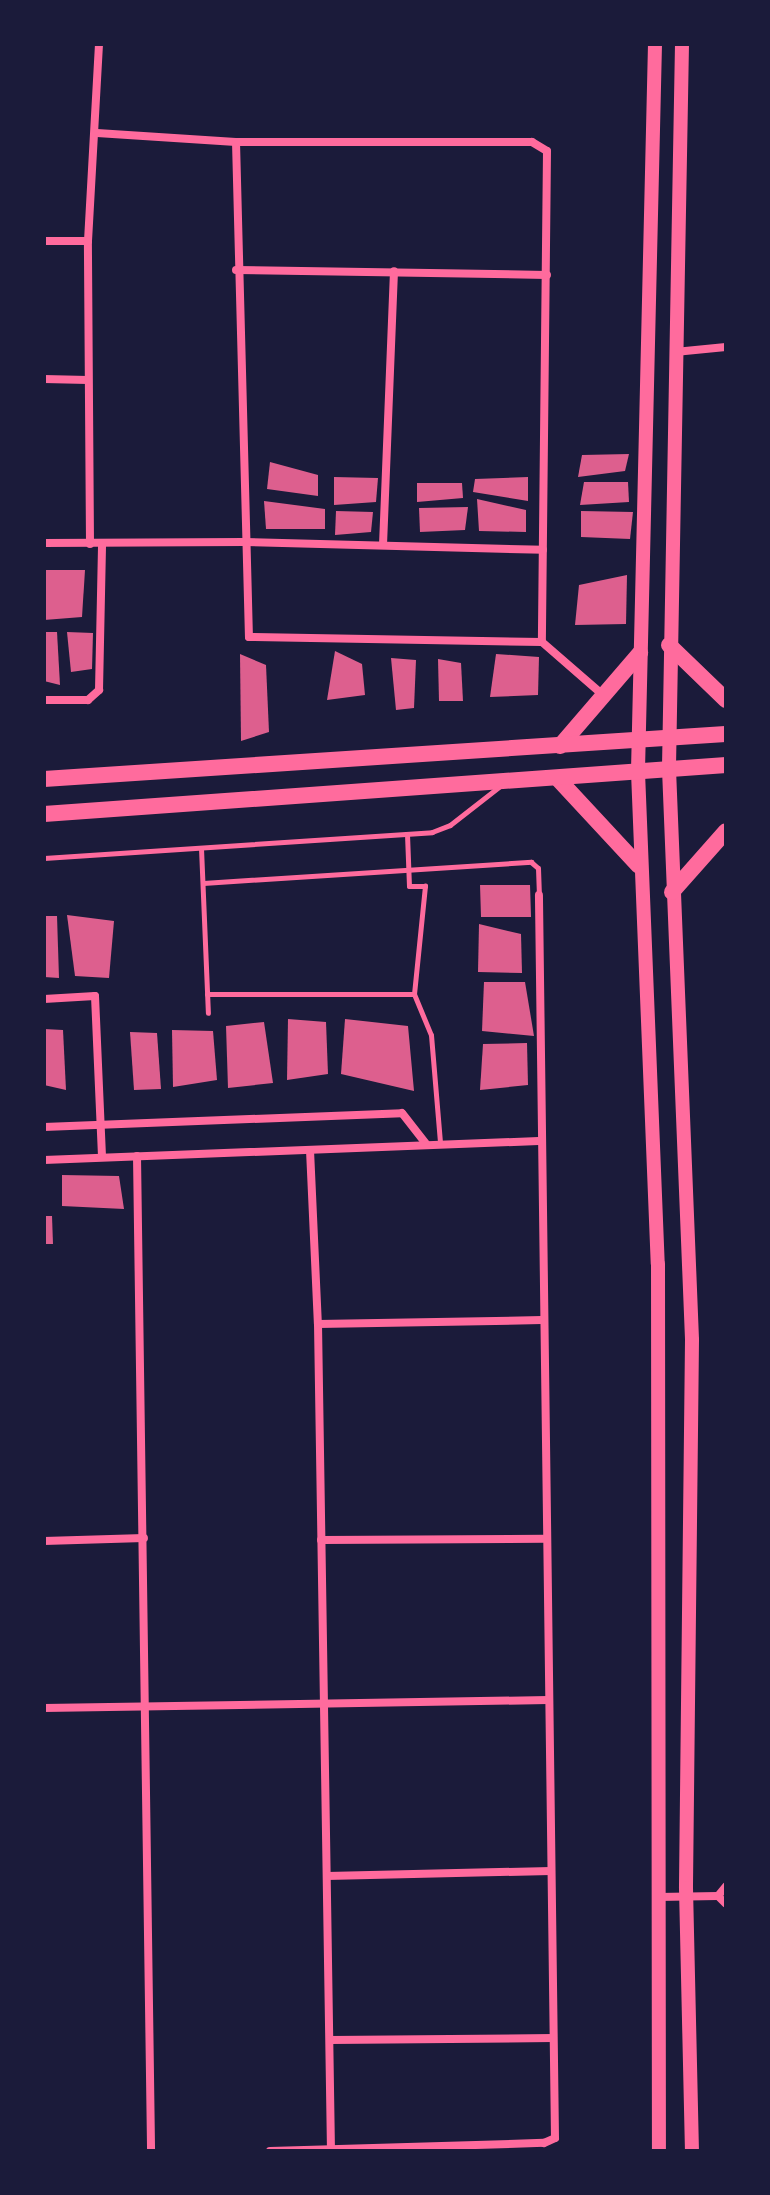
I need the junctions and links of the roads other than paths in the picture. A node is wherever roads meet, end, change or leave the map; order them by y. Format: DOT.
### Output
graph roads {
  1 [pos="99,44"];
  2 [pos="655,44"];
  3 [pos="682,44"];
  4 [pos="97,133"];
  5 [pos="236,142"];
  6 [pos="44,241"];
  7 [pos="88,241"];
  8 [pos="236,270"];
  9 [pos="394,271"];
  10 [pos="547,275"];
  11 [pos="726,347"];
  12 [pos="675,352"];
  13 [pos="44,379"];
  14 [pos="88,380"];
  15 [pos="244,542"];
  16 [pos="44,543"];
  17 [pos="90,544"];
  18 [pos="102,544"];
  19 [pos="383,545"];
  20 [pos="543,550"];
  21 [pos="542,642"];
  22 [pos="669,645"];
  23 [pos="640,653"];
  24 [pos="604,696"];
  25 [pos="44,700"];
  26 [pos="726,700"];
  27 [pos="726,734"];
  28 [pos="669,738"];
  29 [pos="638,741"];
  30 [pos="560,746"];
  31 [pos="726,765"];
  32 [pos="669,769"];
  33 [pos="638,772"];
  34 [pos="44,779"];
  35 [pos="559,780"];
  36 [pos="504,783"];
  37 [pos="44,814"];
  38 [pos="726,831"];
  39 [pos="407,834"];
  40 [pos="201,848"];
  41 [pos="44,858"];
  42 [pos="639,866"];
  43 [pos="405,870"];
  44 [pos="203,883"];
  45 [pos="672,892"];
  46 [pos="539,895"];
  47 [pos="207,994"];
  48 [pos="414,994"];
  49 [pos="44,999"];
  50 [pos="208,1013"];
  51 [pos="100,1126"];
  52 [pos="44,1127"];
  53 [pos="539,1141"];
  54 [pos="440,1143"];
  55 [pos="426,1144"];
  56 [pos="310,1150"];
  57 [pos="137,1156"];
  58 [pos="102,1157"];
  59 [pos="44,1160"];
  60 [pos="542,1320"];
  61 [pos="318,1324"];
  62 [pos="144,1538"];
  63 [pos="545,1539"];
  64 [pos="321,1540"];
  65 [pos="44,1541"];
  66 [pos="548,1700"];
  67 [pos="322,1705"];
  68 [pos="146,1706"];
  69 [pos="44,1708"];
  70 [pos="551,1871"];
  71 [pos="327,1876"];
  72 [pos="726,1886"];
  73 [pos="718,1896"];
  74 [pos="655,1897"];
  75 [pos="687,1897"];
  76 [pos="726,1904"];
  77 [pos="553,2038"];
  78 [pos="330,2040"];
  79 [pos="331,2150"];
  80 [pos="151,2151"];
  81 [pos="270,2151"];
  82 [pos="659,2151"];
  83 [pos="692,2151"];
  1 -- 4 [label="street"];
  2 -- 23 [label="street"];
  3 -- 12 [label="street"];
  4 -- 5 [label="street"];
  4 -- 7 [label="street"];
  5 -- 8 [label="street"];
  5 -- 10 [label="street"];
  6 -- 7 [label="street"];
  7 -- 14 [label="street"];
  8 -- 9 [label="street"];
  8 -- 15 [label="street"];
  9 -- 10 [label="street"];
  9 -- 19 [label="street"];
  10 -- 20 [label="street"];
  11 -- 12 [label="street"];
  12 -- 22 [label="street"];
  13 -- 14 [label="street"];
  14 -- 17 [label="street"];
  15 -- 18 [label="street"];
  15 -- 19 [label="street"];
  15 -- 21 [label="street"];
  16 -- 17 [label="street"];
  17 -- 18 [label="street"];
  18 -- 25 [label="street"];
  19 -- 20 [label="street"];
  20 -- 21 [label="street"];
  21 -- 24 [label="street"];
  22 -- 26 [label="main road"];
  22 -- 28 [label="street"];
  23 -- 24 [label="main road"];
  23 -- 29 [label="street"];
  24 -- 30 [label="main road"];
  27 -- 28 [label="main road"];
  28 -- 29 [label="main road"];
  28 -- 32 [label="street"];
  29 -- 30 [label="main road"];
  29 -- 33 [label="street"];
  30 -- 34 [label="main road"];
  31 -- 32 [label="main road"];
  32 -- 33 [label="main road"];
  32 -- 45 [label="street"];
  33 -- 35 [label="main road"];
  33 -- 42 [label="street"];
  35 -- 36 [label="main road"];
  35 -- 42 [label="main road"];
  36 -- 37 [label="main road"];
  36 -- 39 [label="lane"];
  38 -- 45 [label="main road"];
  39 -- 40 [label="lane"];
  39 -- 43 [label="lane"];
  40 -- 41 [label="lane"];
  40 -- 44 [label="lane"];
  42 -- 74 [label="street"];
  43 -- 44 [label="lane"];
  43 -- 46 [label="lane"];
  43 -- 48 [label="lane"];
  44 -- 47 [label="lane"];
  45 -- 75 [label="street"];
  46 -- 53 [label="street"];
  47 -- 48 [label="lane"];
  47 -- 50 [label="lane"];
  48 -- 54 [label="lane"];
  49 -- 51 [label="street"];
  51 -- 52 [label="street"];
  51 -- 55 [label="street"];
  51 -- 58 [label="street"];
  53 -- 54 [label="street"];
  53 -- 60 [label="street"];
  54 -- 55 [label="street"];
  55 -- 56 [label="street"];
  56 -- 57 [label="street"];
  56 -- 61 [label="street"];
  57 -- 58 [label="street"];
  57 -- 62 [label="street"];
  58 -- 59 [label="street"];
  60 -- 61 [label="street"];
  60 -- 63 [label="street"];
  61 -- 64 [label="street"];
  62 -- 65 [label="street"];
  62 -- 68 [label="street"];
  63 -- 64 [label="street"];
  63 -- 66 [label="street"];
  64 -- 67 [label="street"];
  66 -- 67 [label="street"];
  66 -- 70 [label="street"];
  67 -- 68 [label="street"];
  67 -- 71 [label="street"];
  68 -- 69 [label="street"];
  68 -- 80 [label="street"];
  70 -- 71 [label="street"];
  70 -- 77 [label="street"];
  71 -- 78 [label="street"];
  72 -- 73 [label="street"];
  73 -- 75 [label="street"];
  73 -- 76 [label="street"];
  74 -- 75 [label="street"];
  74 -- 82 [label="street"];
  75 -- 83 [label="street"];
  77 -- 78 [label="street"];
  77 -- 79 [label="street"];
  78 -- 79 [label="street"];
  79 -- 81 [label="street"];
}
